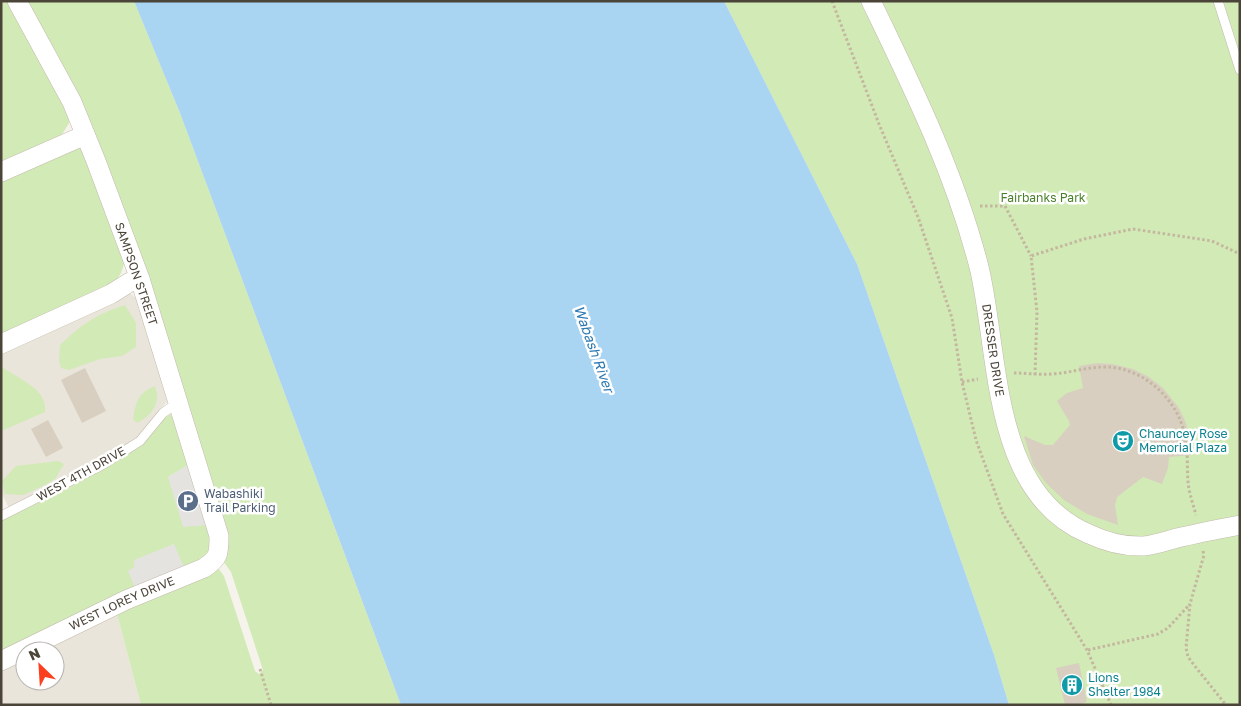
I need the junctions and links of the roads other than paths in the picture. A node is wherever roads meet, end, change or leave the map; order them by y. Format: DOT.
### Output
graph roads {
  1 [pos="17,1"];
  2 [pos="871,1"];
  3 [pos="1218,1"];
  4 [pos="1240,70"];
  5 [pos="85,135"];
  6 [pos="1,172"];
  7 [pos="140,279"];
  8 [pos="1,344"];
  9 [pos="178,406"];
  10 [pos="1,516"];
  11 [pos="1240,525"];
  12 [pos="215,560"];
  13 [pos="1,661"];
  1 -- 5 [label="street, SAMPSON STREET"];
  2 -- 11 [label="street, DRESSER DRIVE"];
  3 -- 4 [label="lane"];
  5 -- 6 [label="street"];
  5 -- 7 [label="street, SAMPSON STREET"];
  7 -- 8 [label="street"];
  7 -- 9 [label="street, SAMPSON STREET"];
  9 -- 10 [label="lane, WEST 4TH DRIVE"];
  9 -- 12 [label="street, SAMPSON STREET"];
  12 -- 13 [label="street, WEST LOREY DRIVE"];
}
